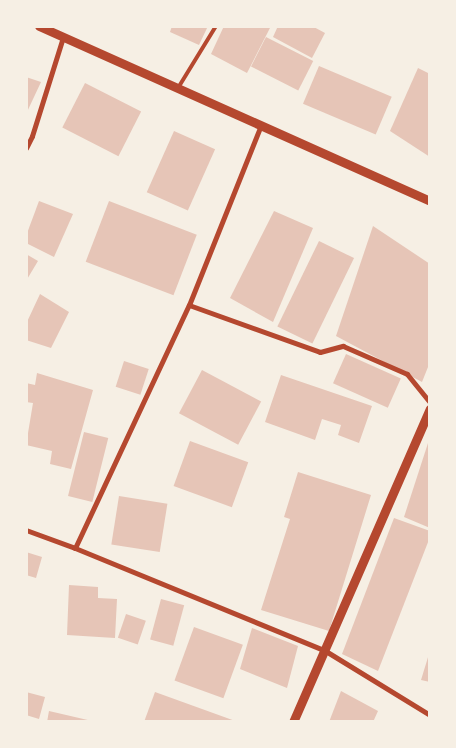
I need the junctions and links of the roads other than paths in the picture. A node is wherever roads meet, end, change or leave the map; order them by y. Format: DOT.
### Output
graph roads {
  1 [pos="39,26"];
  2 [pos="216,26"];
  3 [pos="63,37"];
  4 [pos="178,88"];
  5 [pos="260,125"];
  6 [pos="26,148"];
  7 [pos="430,201"];
  8 [pos="189,305"];
  9 [pos="430,402"];
  10 [pos="430,409"];
  11 [pos="26,530"];
  12 [pos="75,548"];
  13 [pos="324,650"];
  14 [pos="430,715"];
  15 [pos="293,722"];
  1 -- 3 [label="street"];
  2 -- 4 [label="lane"];
  3 -- 4 [label="street"];
  3 -- 6 [label="street"];
  4 -- 5 [label="street"];
  5 -- 7 [label="street"];
  5 -- 8 [label="street"];
  8 -- 9 [label="street"];
  8 -- 12 [label="street"];
  10 -- 13 [label="street"];
  11 -- 12 [label="street"];
  12 -- 13 [label="street"];
  13 -- 14 [label="street"];
  13 -- 15 [label="street"];
}
